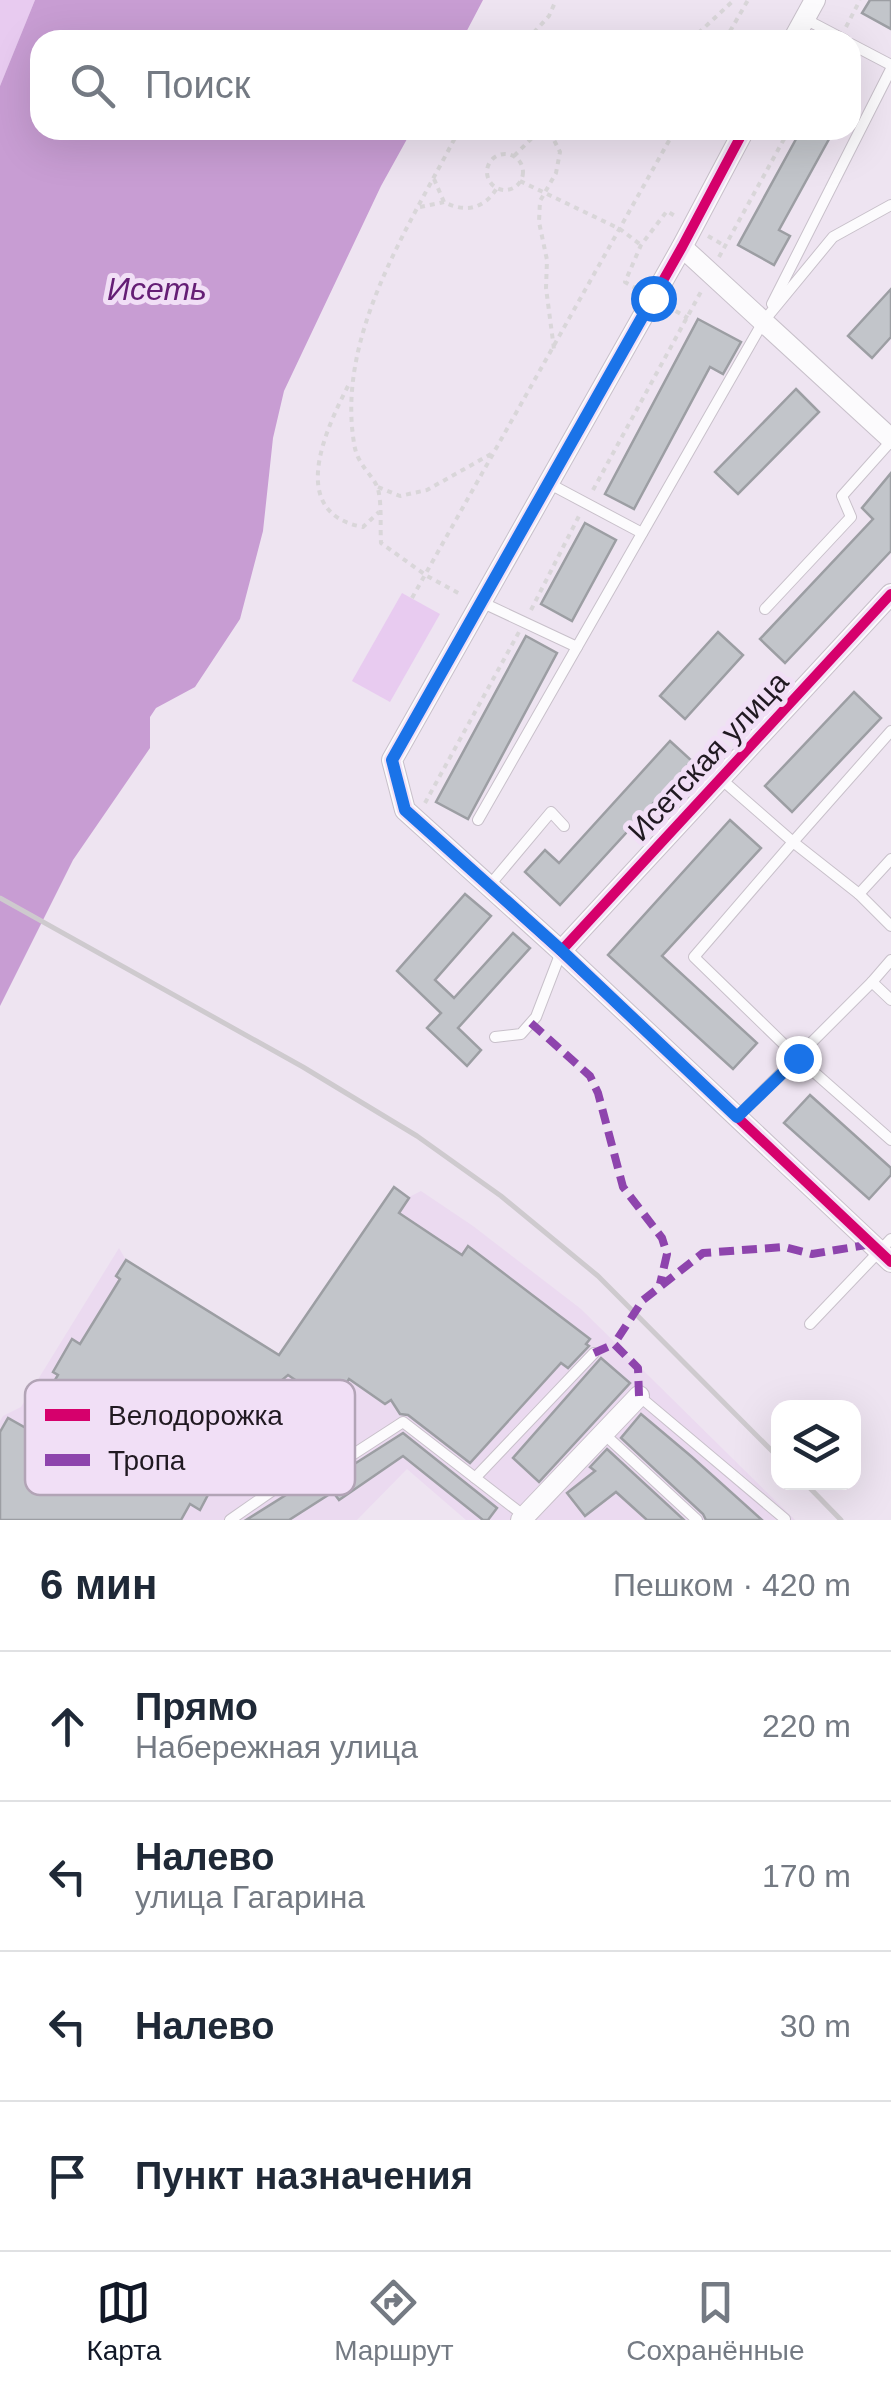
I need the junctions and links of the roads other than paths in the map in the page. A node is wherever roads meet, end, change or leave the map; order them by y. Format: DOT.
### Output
graph roads {
  1 [pos="810,9"];
  2 [pos="834,30"];
  3 [pos="861,49"];
  4 [pos="891,67"];
  5 [pos="861,127"];
  6 [pos="739,140"];
  7 [pos="854,140"];
  8 [pos="891,204"];
  9 [pos="682,247"];
  10 [pos="763,322"];
  11 [pos="891,440"];
  12 [pos="548,484"];
  13 [pos="642,533"];
  14 [pos="891,594"];
  15 [pos="480,603"];
  16 [pos="765,608"];
  17 [pos="576,647"];
  18 [pos="891,731"];
  19 [pos="721,779"];
  20 [pos="478,820"];
  21 [pos="564,826"];
  22 [pos="794,842"];
  23 [pos="891,860"];
  24 [pos="490,886"];
  25 [pos="859,894"];
  26 [pos="891,926"];
  27 [pos="561,950"];
  28 [pos="891,960"];
  29 [pos="872,982"];
  30 [pos="891,1000"];
  31 [pos="495,1037"];
  32 [pos="798,1058"];
  33 [pos="737,1117"];
  34 [pos="891,1140"];
  35 [pos="887,1250"];
  36 [pos="810,1324"];
  37 [pos="594,1353"];
  38 [pos="639,1396"];
  39 [pos="603,1433"];
  40 [pos="355,1453"];
  41 [pos="475,1478"];
  42 [pos="265,1495"];
  43 [pos="525,1519"];
  44 [pos="785,1519"];
  45 [pos="230,1520"];
  46 [pos="697,1520"];
  1 -- 2 [label="lane"];
  3 -- 4 [label="lane"];
  4 -- 5 [label="lane"];
  6 -- 9 [label="street"];
  7 -- 10 [label="lane"];
  8 -- 10 [label="lane"];
  9 -- 10 [label="street"];
  9 -- 12 [label="street"];
  10 -- 11 [label="street"];
  10 -- 13 [label="lane"];
  11 -- 16 [label="lane"];
  12 -- 13 [label="lane"];
  12 -- 15 [label="street"];
  13 -- 17 [label="lane"];
  14 -- 19 [label="street, Исетская улица"];
  15 -- 17 [label="lane"];
  15 -- 24 [label="street"];
  17 -- 20 [label="lane"];
  18 -- 22 [label="lane"];
  19 -- 22 [label="lane"];
  19 -- 27 [label="street, Исетская улица"];
  21 -- 24 [label="lane"];
  22 -- 25 [label="lane"];
  22 -- 32 [label="lane"];
  23 -- 25 [label="lane"];
  24 -- 27 [label="street"];
  25 -- 26 [label="lane"];
  27 -- 31 [label="lane"];
  27 -- 33 [label="street"];
  28 -- 29 [label="lane"];
  29 -- 30 [label="lane"];
  29 -- 32 [label="lane"];
  32 -- 33 [label="lane"];
  32 -- 34 [label="lane"];
  33 -- 35 [label="street"];
  35 -- 36 [label="lane"];
  37 -- 41 [label="lane"];
  38 -- 39 [label="street"];
  38 -- 44 [label="lane"];
  39 -- 43 [label="street"];
  39 -- 46 [label="lane"];
  40 -- 41 [label="lane"];
  41 -- 43 [label="lane"];
  42 -- 45 [label="lane"];
}
